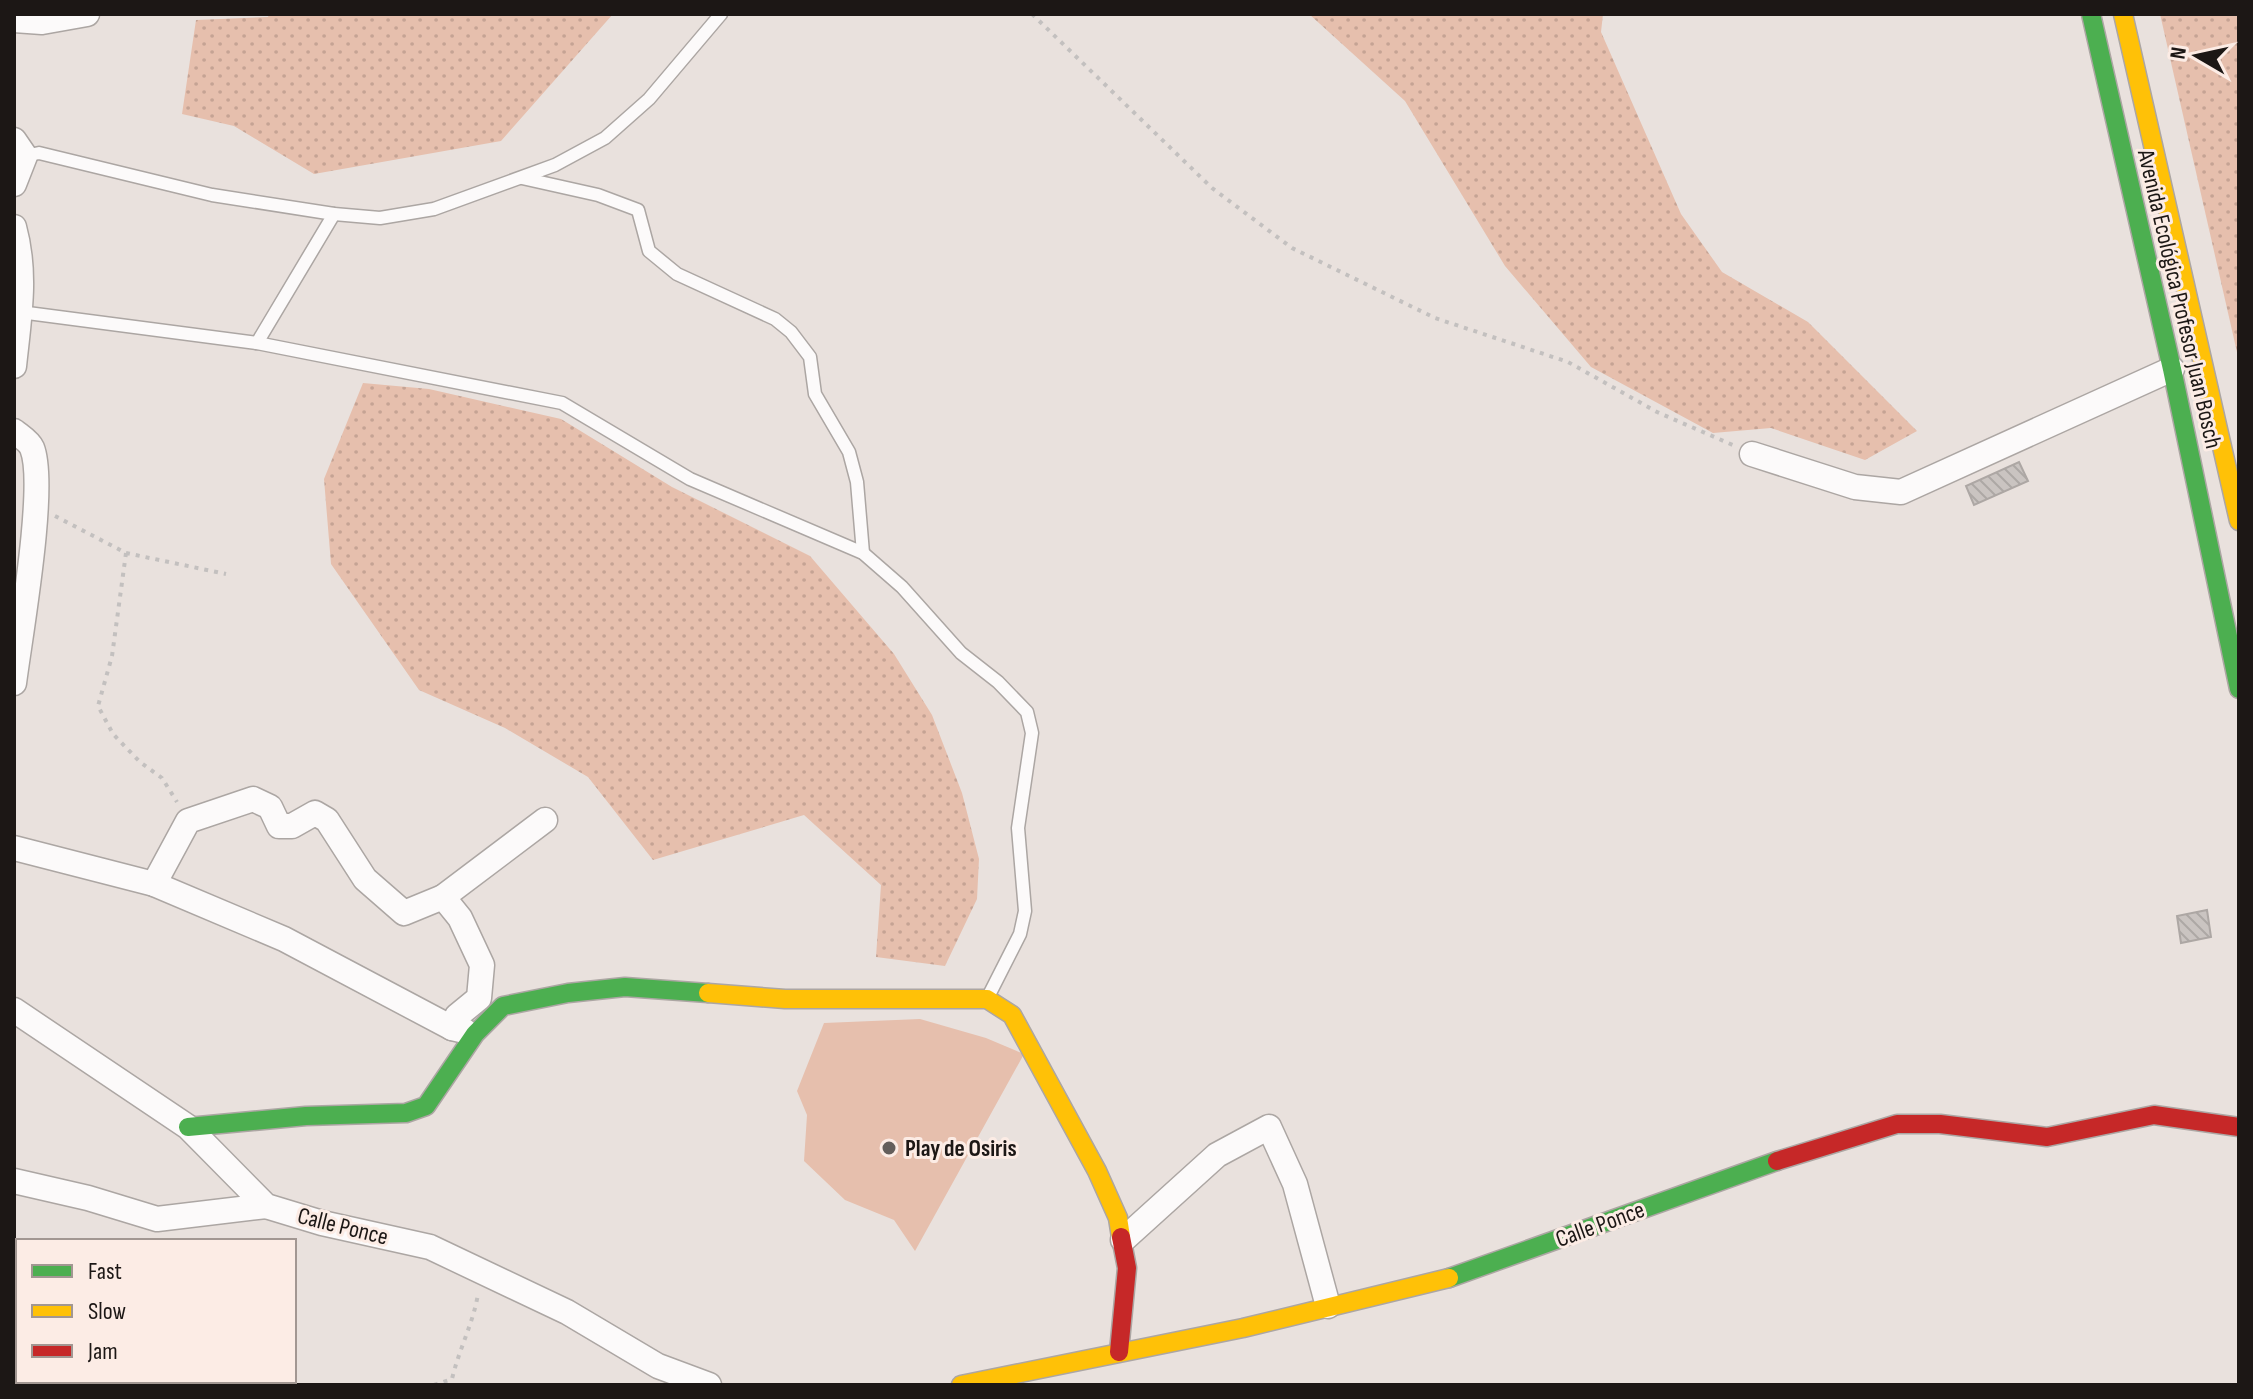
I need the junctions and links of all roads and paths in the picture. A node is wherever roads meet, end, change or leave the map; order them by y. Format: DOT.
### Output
graph roads {
  1 [pos="87,14"];
  2 [pos="721,14"];
  3 [pos="1032,14"];
  4 [pos="2091,14"];
  5 [pos="2123,14"];
  6 [pos="14,20"];
  7 [pos="20,148"];
  8 [pos="519,177"];
  9 [pos="14,184"];
  10 [pos="334,214"];
  11 [pos="14,227"];
  12 [pos="20,312"];
  13 [pos="257,343"];
  14 [pos="14,366"];
  15 [pos="2172,369"];
  16 [pos="14,431"];
  17 [pos="1752,454"];
  18 [pos="36,505"];
  19 [pos="2239,521"];
  20 [pos="126,553"];
  21 [pos="863,553"];
  22 [pos="226,574"];
  23 [pos="20,583"];
  24 [pos="14,683"];
  25 [pos="2239,689"];
  26 [pos="545,820"];
  27 [pos="188,821"];
  28 [pos="14,848"];
  29 [pos="154,884"];
  30 [pos="443,897"];
  31 [pos="987,999"];
  32 [pos="14,1010"];
  33 [pos="464,1031"];
  34 [pos="188,1127"];
  35 [pos="2239,1127"];
  36 [pos="14,1181"];
  37 [pos="266,1206"];
  38 [pos="1123,1240"];
  39 [pos="481,1272"];
  40 [pos="1328,1306"];
  41 [pos="1119,1352"];
  42 [pos="651,1375"];
  43 [pos="452,1379"];
  44 [pos="434,1385"];
  45 [pos="456,1385"];
  46 [pos="709,1385"];
  47 [pos="961,1385"];
  1 -- 6 [label="street"];
  2 -- 8 [label="lane"];
  3 -- 17 [label="path"];
  4 -- 15 [label="street, Avenida Ecológica Profesor Juan Bosch"];
  5 -- 19 [label="street, Avenida Ecológica Profesor Juan Bosch"];
  7 -- 9 [label="street"];
  7 -- 10 [label="lane"];
  8 -- 10 [label="lane"];
  8 -- 21 [label="lane"];
  10 -- 13 [label="lane"];
  11 -- 12 [label="street"];
  12 -- 13 [label="lane"];
  12 -- 14 [label="street"];
  13 -- 21 [label="lane"];
  15 -- 17 [label="street"];
  15 -- 25 [label="street, Avenida Ecológica Profesor Juan Bosch"];
  16 -- 18 [label="street"];
  18 -- 20 [label="path"];
  18 -- 23 [label="street"];
  20 -- 22 [label="path"];
  20 -- 27 [label="path"];
  21 -- 31 [label="lane"];
  23 -- 24 [label="street"];
  26 -- 30 [label="street"];
  27 -- 29 [label="street"];
  27 -- 30 [label="street"];
  28 -- 29 [label="street"];
  29 -- 33 [label="street"];
  30 -- 33 [label="street"];
  31 -- 33 [label="street"];
  31 -- 38 [label="street"];
  32 -- 34 [label="street, Calle Ponce"];
  33 -- 34 [label="street"];
  34 -- 37 [label="street, Calle Ponce"];
  35 -- 40 [label="street, Calle Ponce"];
  36 -- 37 [label="street"];
  37 -- 39 [label="street, Calle Ponce"];
  38 -- 40 [label="street"];
  38 -- 41 [label="street"];
  39 -- 42 [label="street, Calle Ponce"];
  39 -- 43 [label="path"];
  40 -- 41 [label="street, Calle Ponce"];
  41 -- 47 [label="street, Calle Ponce"];
  42 -- 46 [label="street, Calle Ponce"];
  43 -- 44 [label="path"];
  43 -- 45 [label="path"];
}
